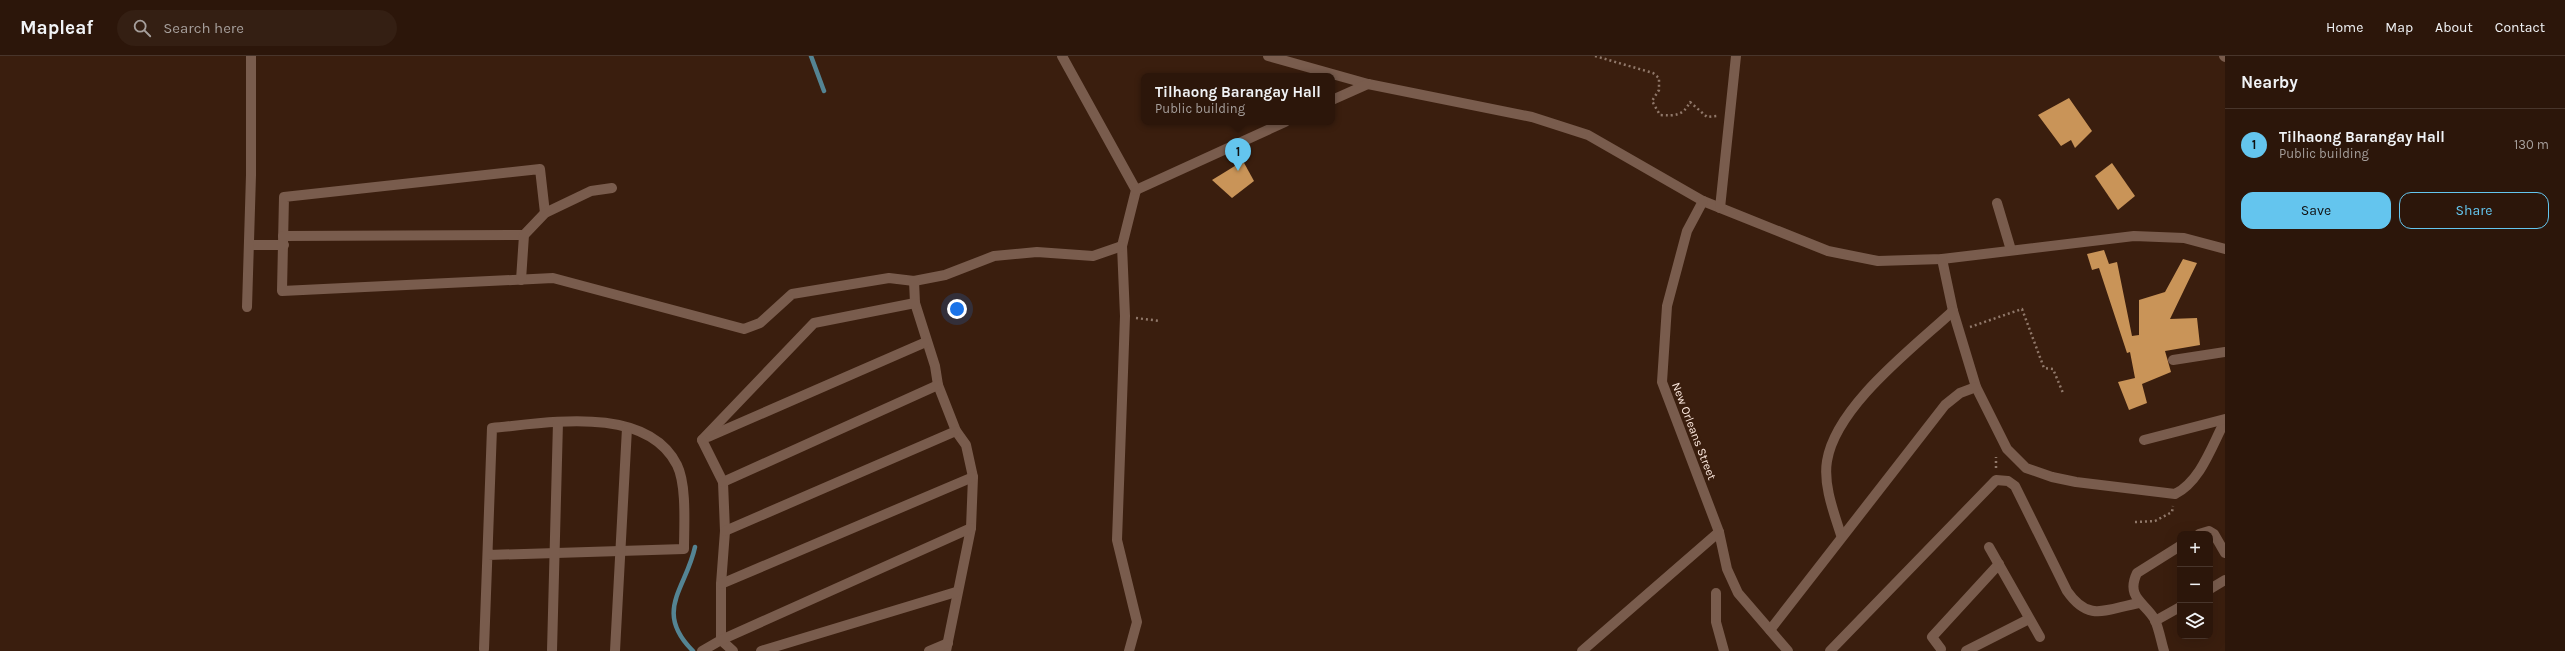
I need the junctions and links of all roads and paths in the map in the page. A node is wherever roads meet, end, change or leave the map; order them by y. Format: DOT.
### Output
graph roads {
  1 [pos="251,56"];
  2 [pos="1062,56"];
  3 [pos="1268,56"];
  4 [pos="1595,56"];
  5 [pos="1736,56"];
  6 [pos="1329,73"];
  7 [pos="1335,75"];
  8 [pos="1368,84"];
  9 [pos="1335,99"];
  10 [pos="1731,116"];
  11 [pos="1278,125"];
  12 [pos="612,188"];
  13 [pos="1136,190"];
  14 [pos="1704,201"];
  15 [pos="1997,203"];
  16 [pos="1720,208"];
  17 [pos="545,213"];
  18 [pos="524,235"];
  19 [pos="284,241"];
  20 [pos="249,245"];
  21 [pos="1122,246"];
  22 [pos="2225,249"];
  23 [pos="2011,250"];
  24 [pos="1942,259"];
  25 [pos="521,280"];
  26 [pos="914,282"];
  27 [pos="915,303"];
  28 [pos="247,307"];
  29 [pos="1953,311"];
  30 [pos="1126,316"];
  31 [pos="1160,321"];
  32 [pos="1958,331"];
  33 [pos="926,342"];
  34 [pos="2225,352"];
  35 [pos="2173,360"];
  36 [pos="938,385"];
  37 [pos="1976,387"];
  38 [pos="2062,393"];
  39 [pos="2225,420"];
  40 [pos="558,422"];
  41 [pos="627,428"];
  42 [pos="956,431"];
  43 [pos="702,440"];
  44 [pos="2144,440"];
  45 [pos="973,478"];
  46 [pos="723,482"];
  47 [pos="2176,494"];
  48 [pos="2135,522"];
  49 [pos="971,528"];
  50 [pos="725,531"];
  51 [pos="1719,532"];
  52 [pos="2213,533"];
  53 [pos="1841,535"];
  54 [pos="1989,547"];
  55 [pos="2177,548"];
  56 [pos="620,553"];
  57 [pos="2225,553"];
  58 [pos="555,554"];
  59 [pos="488,555"];
  60 [pos="1999,564"];
  61 [pos="2225,580"];
  62 [pos="721,584"];
  63 [pos="2213,587"];
  64 [pos="956,592"];
  65 [pos="1716,593"];
  66 [pos="2139,603"];
  67 [pos="2177,609"];
  68 [pos="2029,619"];
  69 [pos="2155,622"];
  70 [pos="1770,630"];
  71 [pos="2040,637"];
  72 [pos="721,640"];
  73 [pos="947,647"];
  74 [pos="484,648"];
  75 [pos="1941,650"];
  76 [pos="552,651"];
  77 [pos="615,651"];
  78 [pos="702,651"];
  79 [pos="733,651"];
  80 [pos="761,651"];
  81 [pos="929,651"];
  82 [pos="1129,651"];
  83 [pos="1582,651"];
  84 [pos="1724,651"];
  85 [pos="1788,651"];
  86 [pos="1830,651"];
  87 [pos="1966,651"];
  88 [pos="2164,651"];
  1 -- 20 [label="street"];
  2 -- 13 [label="street"];
  3 -- 6 [label="street"];
  4 -- 10 [label="path"];
  5 -- 10 [label="street"];
  7 -- 8 [label="street"];
  8 -- 9 [label="street"];
  8 -- 14 [label="street"];
  10 -- 16 [label="street"];
  11 -- 13 [label="street"];
  12 -- 17 [label="street"];
  13 -- 21 [label="street"];
  14 -- 16 [label="street"];
  14 -- 51 [label="street, New Orleans Street"];
  15 -- 23 [label="street"];
  16 -- 24 [label="street"];
  17 -- 18 [label="street"];
  17 -- 19 [label="street"];
  18 -- 19 [label="street"];
  18 -- 25 [label="street"];
  19 -- 20 [label="street"];
  19 -- 25 [label="street"];
  20 -- 28 [label="street"];
  21 -- 26 [label="street"];
  21 -- 30 [label="street"];
  22 -- 23 [label="street"];
  23 -- 24 [label="street"];
  24 -- 29 [label="street"];
  25 -- 26 [label="street"];
  26 -- 27 [label="street"];
  27 -- 33 [label="street"];
  27 -- 43 [label="street"];
  29 -- 32 [label="street"];
  29 -- 53 [label="street"];
  30 -- 31 [label="path"];
  30 -- 82 [label="street"];
  32 -- 37 [label="street"];
  32 -- 38 [label="path"];
  33 -- 36 [label="street"];
  33 -- 43 [label="street"];
  34 -- 35 [label="street"];
  36 -- 42 [label="street"];
  36 -- 46 [label="street"];
  37 -- 47 [label="street"];
  37 -- 53 [label="street"];
  39 -- 44 [label="street"];
  39 -- 47 [label="street"];
  40 -- 41 [label="street"];
  40 -- 58 [label="street"];
  40 -- 59 [label="street"];
  41 -- 56 [label="street"];
  41 -- 56 [label="street"];
  42 -- 45 [label="street"];
  42 -- 50 [label="street"];
  43 -- 46 [label="street"];
  45 -- 49 [label="street"];
  45 -- 62 [label="street"];
  46 -- 50 [label="street"];
  47 -- 48 [label="path"];
  49 -- 64 [label="street"];
  49 -- 72 [label="street"];
  50 -- 62 [label="street"];
  51 -- 70 [label="street, New Orleans Street"];
  51 -- 83 [label="street"];
  52 -- 57 [label="street"];
  53 -- 70 [label="street"];
  54 -- 60 [label="street"];
  55 -- 66 [label="street"];
  56 -- 58 [label="street"];
  56 -- 77 [label="street"];
  58 -- 59 [label="street"];
  58 -- 76 [label="street"];
  59 -- 74 [label="street"];
  60 -- 68 [label="street"];
  60 -- 75 [label="street"];
  61 -- 63 [label="street"];
  62 -- 72 [label="street"];
  64 -- 73 [label="street"];
  64 -- 80 [label="street"];
  65 -- 84 [label="street"];
  66 -- 69 [label="street"];
  66 -- 86 [label="street"];
  67 -- 69 [label="street"];
  68 -- 71 [label="street"];
  68 -- 87 [label="street"];
  69 -- 88 [label="street"];
  70 -- 85 [label="street, New Orleans Street"];
  72 -- 78 [label="street"];
  72 -- 79 [label="street"];
  73 -- 81 [label="street"];
}
